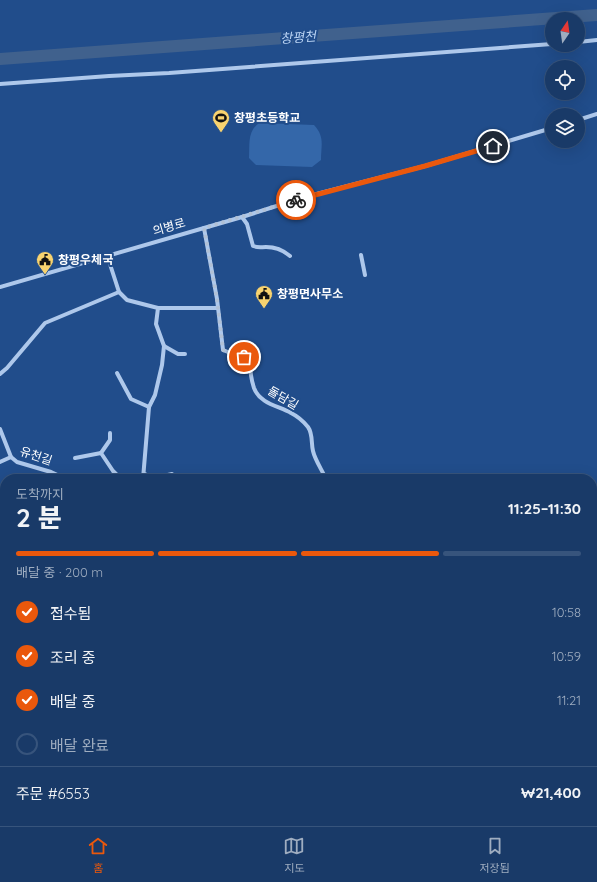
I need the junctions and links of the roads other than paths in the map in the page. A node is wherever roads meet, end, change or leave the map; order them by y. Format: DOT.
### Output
graph roads {
  1 [pos="597,40"];
  2 [pos="585,41"];
  3 [pos="545,45"];
  4 [pos="0,84"];
  5 [pos="597,114"];
  6 [pos="585,118"];
  7 [pos="545,130"];
  8 [pos="242,217"];
  9 [pos="204,228"];
  10 [pos="107,255"];
  11 [pos="361,255"];
  12 [pos="290,256"];
  13 [pos="365,275"];
  14 [pos="0,287"];
  15 [pos="119,292"];
  16 [pos="158,308"];
  17 [pos="218,308"];
  18 [pos="164,346"];
  19 [pos="185,354"];
  20 [pos="0,374"];
  21 [pos="118,374"];
  22 [pos="149,407"];
  23 [pos="0,429"];
  24 [pos="110,434"];
  25 [pos="101,453"];
  26 [pos="11,457"];
  27 [pos="75,458"];
  28 [pos="0,462"];
  29 [pos="55,474"];
  30 [pos="116,474"];
  31 [pos="143,474"];
  32 [pos="324,474"];
  1 -- 2 [label="street"];
  3 -- 4 [label="street"];
  5 -- 6 [label="street"];
  7 -- 8 [label="street, 의병로"];
  8 -- 9 [label="street, 의병로"];
  8 -- 12 [label="street"];
  9 -- 10 [label="street, 의병로"];
  9 -- 17 [label="street, 돌담길"];
  10 -- 14 [label="street, 의병로"];
  10 -- 15 [label="street"];
  11 -- 13 [label="street"];
  15 -- 16 [label="street"];
  15 -- 20 [label="street"];
  16 -- 17 [label="street"];
  16 -- 18 [label="street"];
  17 -- 32 [label="street, 돌담길"];
  18 -- 19 [label="street"];
  18 -- 22 [label="street"];
  21 -- 22 [label="street"];
  22 -- 31 [label="street"];
  23 -- 26 [label="street"];
  24 -- 25 [label="street"];
  25 -- 27 [label="street"];
  25 -- 30 [label="street"];
  26 -- 28 [label="street, 유천길"];
  26 -- 29 [label="street, 유천길"];
}
